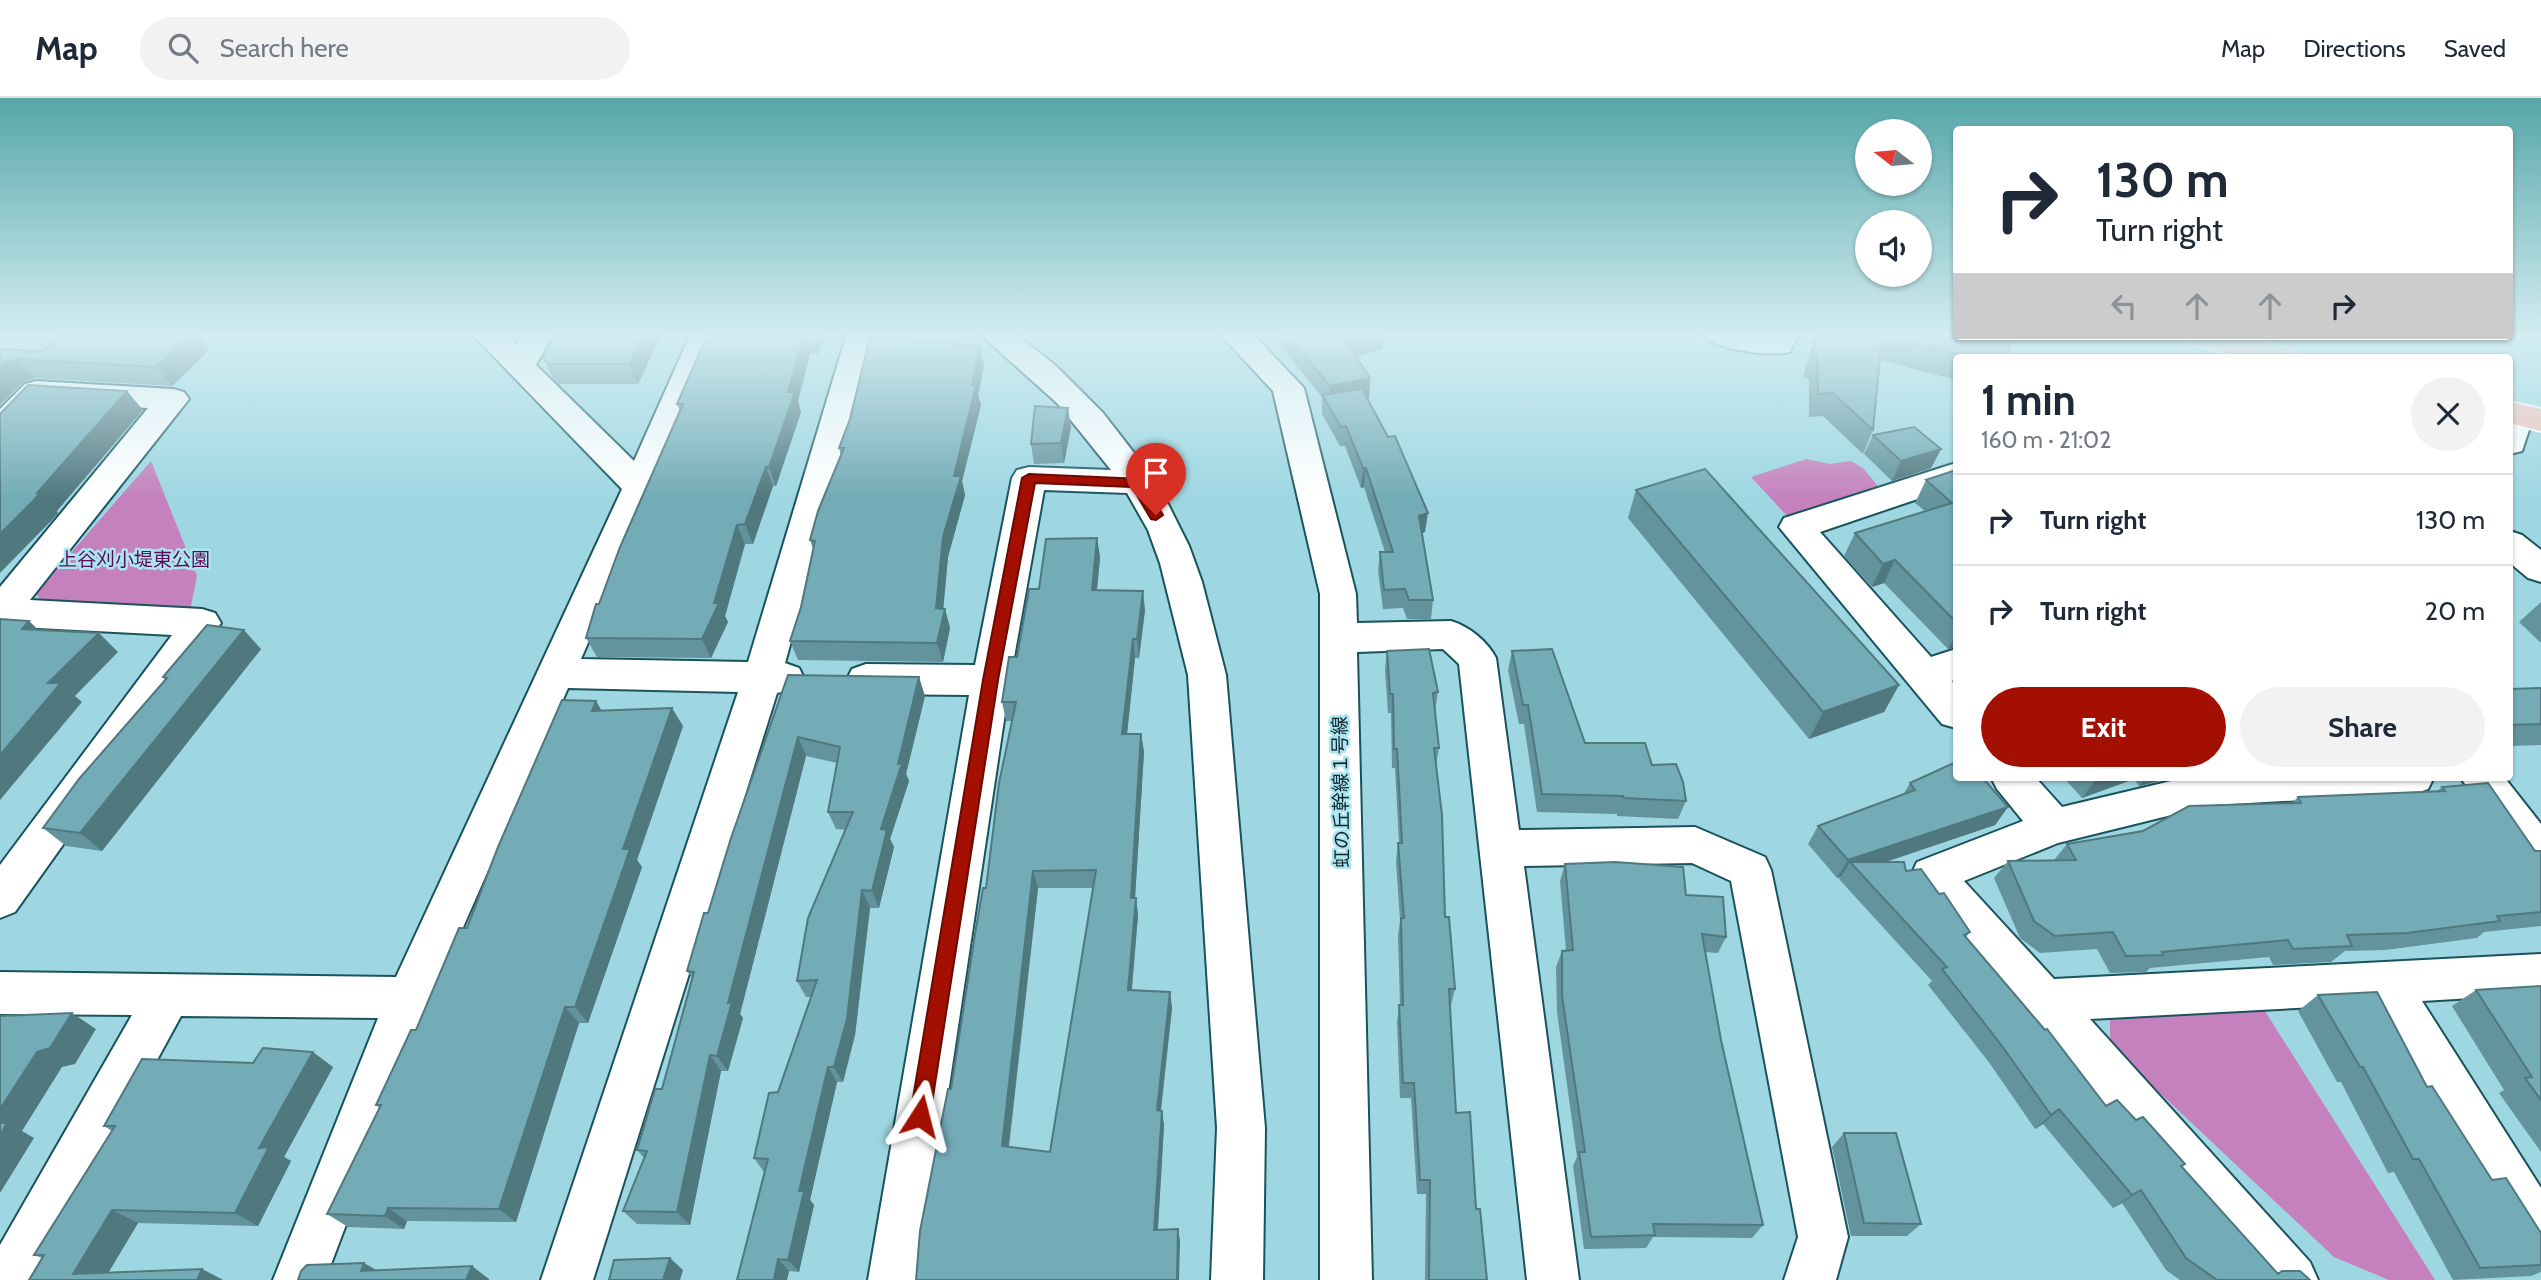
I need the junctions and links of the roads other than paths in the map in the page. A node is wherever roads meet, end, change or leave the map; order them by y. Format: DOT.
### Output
graph roads {
  1 [pos="543,388"];
  2 [pos="682,388"];
  3 [pos="846,388"];
  4 [pos="1060,388"];
  5 [pos="1288,388"];
  6 [pos="0,428"];
  7 [pos="1953,475"];
  8 [pos="1137,482"];
  9 [pos="640,487"];
  10 [pos="2513,546"];
  11 [pos="2541,569"];
  12 [pos="1339,638"];
  13 [pos="1941,669"];
  14 [pos="556,673"];
  15 [pos="762,678"];
  16 [pos="990,680"];
  17 [pos="1953,704"];
  18 [pos="2014,781"];
  19 [pos="2341,781"];
  20 [pos="2483,781"];
  21 [pos="2053,827"];
  22 [pos="1500,848"];
  23 [pos="2541,856"];
  24 [pos="0,899"];
  25 [pos="2541,974"];
  26 [pos="2386,984"];
  27 [pos="0,993"];
  28 [pos="167,997"];
  29 [pos="408,999"];
  30 [pos="2042,1002"];
  31 [pos="2541,1234"];
  32 [pos="9,1280"];
  33 [pos="299,1280"];
  34 [pos="568,1280"];
  35 [pos="894,1280"];
  36 [pos="1237,1280"];
  37 [pos="1346,1280"];
  38 [pos="1553,1280"];
  39 [pos="1810,1280"];
  40 [pos="2292,1280"];
  1 -- 9 [label="street"];
  2 -- 9 [label="street"];
  3 -- 15 [label="street"];
  4 -- 8 [label="street"];
  5 -- 12 [label="street, 虹の丘幹線１号線"];
  6 -- 24 [label="street"];
  7 -- 13 [label="street"];
  8 -- 16 [label="street"];
  8 -- 36 [label="street"];
  9 -- 14 [label="street"];
  10 -- 11 [label="street"];
  12 -- 22 [label="street"];
  12 -- 37 [label="street, 虹の丘幹線１号線"];
  13 -- 17 [label="street"];
  14 -- 15 [label="street"];
  14 -- 29 [label="street"];
  15 -- 16 [label="street"];
  15 -- 34 [label="street"];
  16 -- 35 [label="street"];
  18 -- 21 [label="street"];
  19 -- 21 [label="street"];
  20 -- 23 [label="street"];
  21 -- 30 [label="street"];
  22 -- 38 [label="street"];
  22 -- 39 [label="street"];
  25 -- 26 [label="street"];
  26 -- 30 [label="street"];
  26 -- 31 [label="street"];
  27 -- 28 [label="street"];
  28 -- 29 [label="street"];
  28 -- 32 [label="street"];
  29 -- 33 [label="street"];
  30 -- 40 [label="street"];
}
